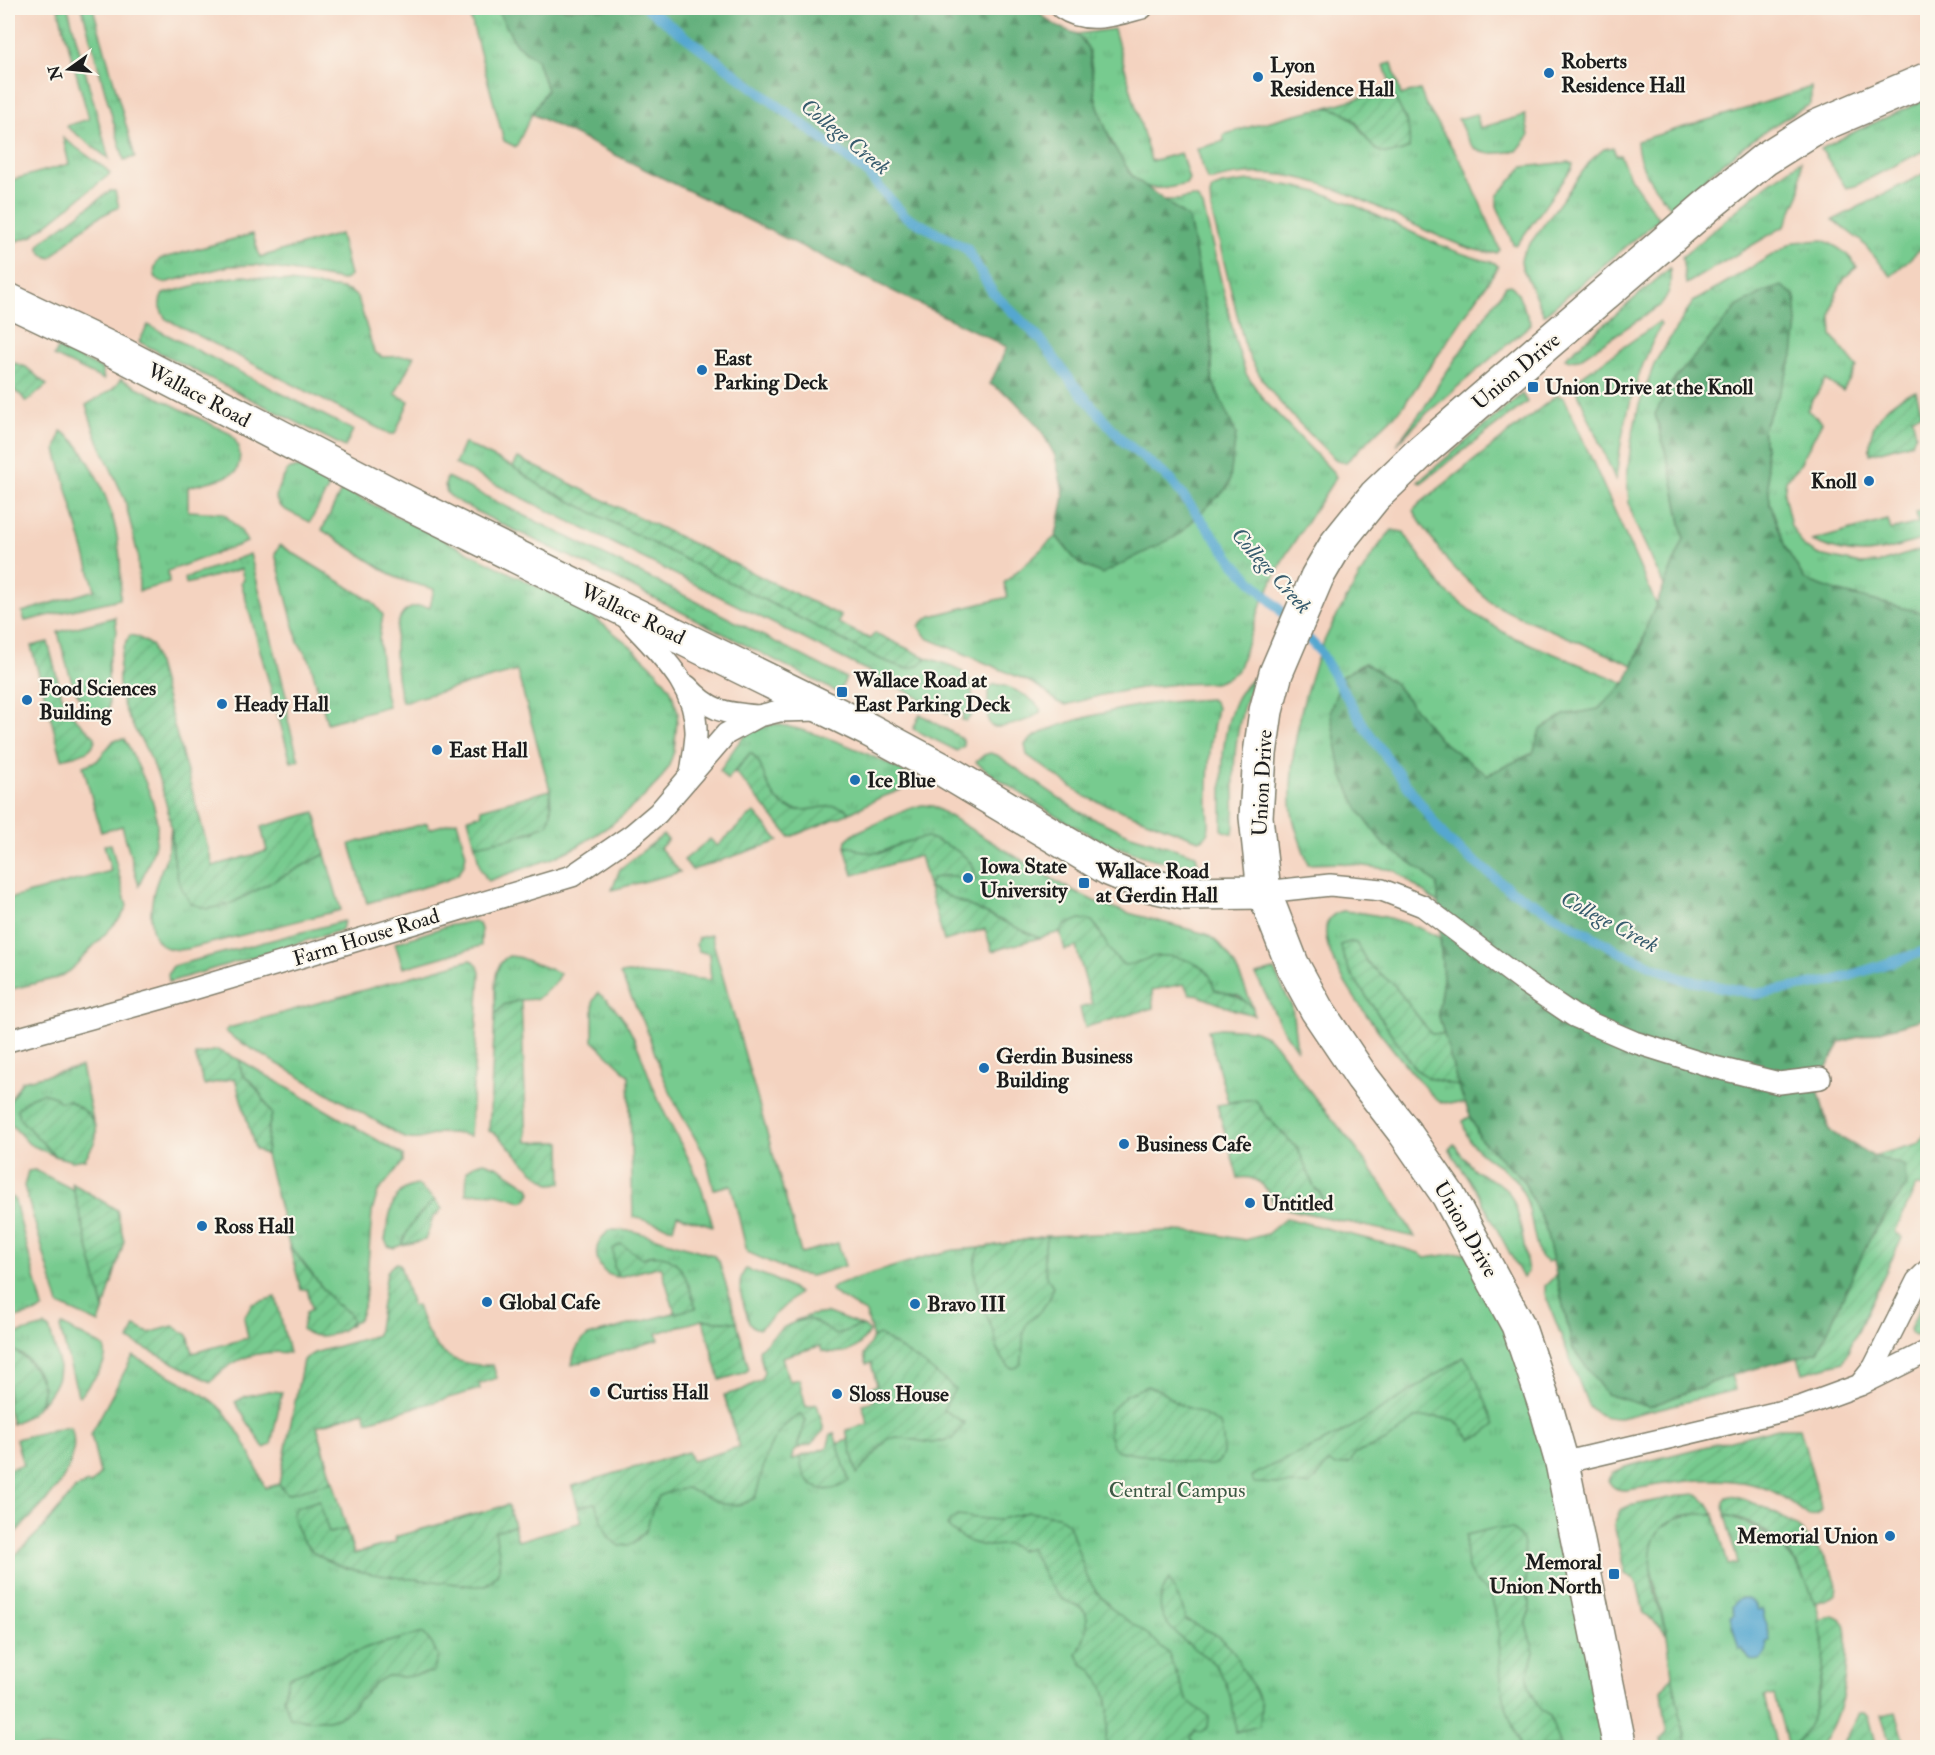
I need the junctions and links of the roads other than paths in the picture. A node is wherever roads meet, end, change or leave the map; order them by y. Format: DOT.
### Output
graph roads {
  1 [pos="1062,8"];
  2 [pos="1142,8"];
  3 [pos="1928,79"];
  4 [pos="8,300"];
  5 [pos="616,606"];
  6 [pos="683,682"];
  7 [pos="826,710"];
  8 [pos="759,716"];
  9 [pos="691,774"];
  10 [pos="1264,892"];
  11 [pos="8,1041"];
  12 [pos="1821,1078"];
  13 [pos="1928,1270"];
  14 [pos="1928,1351"];
  15 [pos="1860,1385"];
  16 [pos="1562,1463"];
  17 [pos="1620,1748"];
  1 -- 2 [label="lane"];
  3 -- 10 [label="street, Union Drive"];
  4 -- 5 [label="street, Wallace Road"];
  5 -- 6 [label="lane"];
  5 -- 7 [label="street, Wallace Road"];
  6 -- 8 [label="lane"];
  6 -- 9 [label="lane"];
  7 -- 8 [label="lane, Farm House Road"];
  7 -- 10 [label="street, Wallace Road"];
  8 -- 9 [label="lane, Farm House Road"];
  9 -- 11 [label="lane, Farm House Road"];
  10 -- 12 [label="lane"];
  10 -- 16 [label="street, Union Drive"];
  13 -- 15 [label="lane"];
  14 -- 15 [label="lane"];
  15 -- 16 [label="lane"];
  16 -- 17 [label="street, Union Drive"];
}
